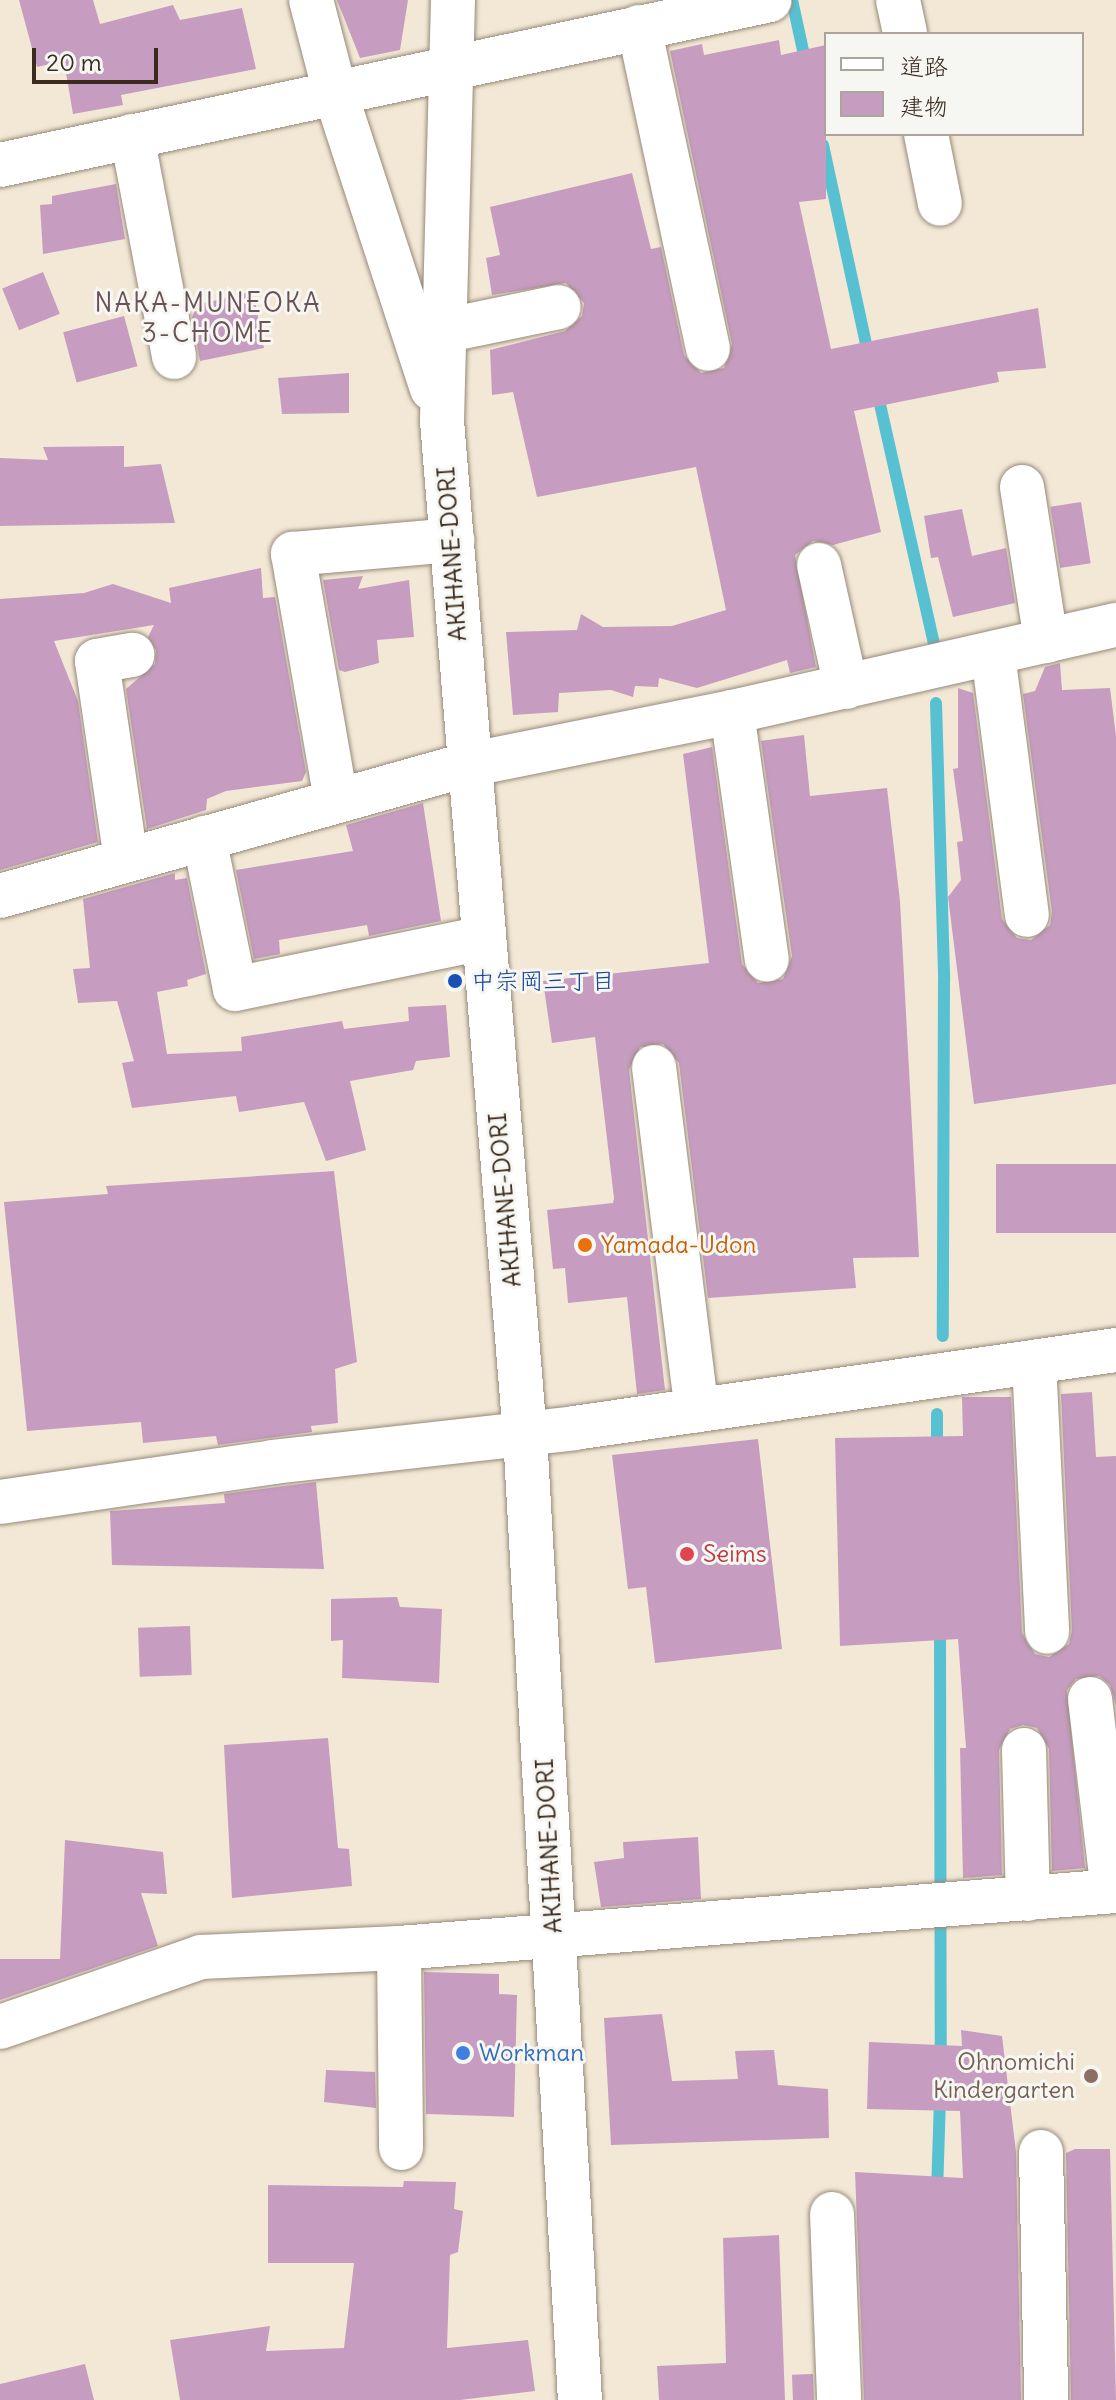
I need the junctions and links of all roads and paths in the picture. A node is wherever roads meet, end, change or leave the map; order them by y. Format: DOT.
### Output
graph roads {
  1 [pos="311,0"];
  2 [pos="453,0"];
  3 [pos="770,0"];
  4 [pos="898,0"];
  5 [pos="639,27"];
  6 [pos="905,32"];
  7 [pos="448,67"];
  8 [pos="335,92"];
  9 [pos="132,136"];
  10 [pos="926,136"];
  11 [pos="0,165"];
  12 [pos="940,204"];
  13 [pos="559,307"];
  14 [pos="443,331"];
  15 [pos="708,349"];
  16 [pos="174,357"];
  17 [pos="442,421"];
  18 [pos="1022,487"];
  19 [pos="452,540"];
  20 [pos="819,565"];
  21 [pos="1115,633"];
  22 [pos="1046,641"];
  23 [pos="993,654"];
  24 [pos="132,655"];
  25 [pos="846,687"];
  26 [pos="732,712"];
  27 [pos="467,765"];
  28 [pos="336,800"];
  29 [pos="204,838"];
  30 [pos="126,860"];
  31 [pos="0,896"];
  32 [pos="1027,915"];
  33 [pos="483,938"];
  34 [pos="767,960"];
  35 [pos="654,1067"];
  36 [pos="1116,1350"];
  37 [pos="1034,1362"];
  38 [pos="697,1410"];
  39 [pos="525,1435"];
  40 [pos="0,1502"];
  41 [pos="1047,1632"];
  42 [pos="1090,1699"];
  43 [pos="1024,1750"];
  44 [pos="1114,1891"];
  45 [pos="1028,1899"];
  46 [pos="555,1936"];
  47 [pos="399,1948"];
  48 [pos="0,2027"];
  49 [pos="401,2148"];
  50 [pos="1041,2152"];
  51 [pos="832,2214"];
  52 [pos="580,2400"];
  53 [pos="839,2400"];
  54 [pos="1046,2400"];
  1 -- 8 [label="street"];
  2 -- 7 [label="street, AKIHANE-DORI"];
  3 -- 5 [label="street"];
  4 -- 6 [label="street"];
  5 -- 7 [label="street"];
  5 -- 15 [label="street"];
  7 -- 8 [label="street"];
  7 -- 14 [label="street, AKIHANE-DORI"];
  8 -- 9 [label="street"];
  8 -- 17 [label="street"];
  9 -- 11 [label="street"];
  9 -- 16 [label="street"];
  10 -- 12 [label="street"];
  13 -- 14 [label="street"];
  14 -- 17 [label="street, AKIHANE-DORI"];
  17 -- 19 [label="street, AKIHANE-DORI"];
  18 -- 22 [label="street"];
  19 -- 27 [label="street, AKIHANE-DORI"];
  19 -- 28 [label="street"];
  20 -- 25 [label="street"];
  21 -- 22 [label="street"];
  22 -- 23 [label="street"];
  23 -- 25 [label="street"];
  23 -- 32 [label="street"];
  24 -- 30 [label="street"];
  25 -- 26 [label="street"];
  26 -- 27 [label="street"];
  26 -- 34 [label="street"];
  27 -- 28 [label="street"];
  27 -- 33 [label="street, AKIHANE-DORI"];
  28 -- 29 [label="street"];
  29 -- 30 [label="street"];
  29 -- 33 [label="street"];
  30 -- 31 [label="street"];
  33 -- 39 [label="street, AKIHANE-DORI"];
  35 -- 38 [label="street"];
  36 -- 37 [label="street"];
  37 -- 38 [label="street"];
  37 -- 41 [label="street"];
  38 -- 39 [label="street"];
  39 -- 40 [label="street"];
  39 -- 46 [label="street, AKIHANE-DORI"];
  42 -- 44 [label="street"];
  43 -- 45 [label="street"];
  44 -- 45 [label="street"];
  45 -- 46 [label="street"];
  46 -- 47 [label="street"];
  46 -- 52 [label="street, AKIHANE-DORI"];
  47 -- 48 [label="street"];
  47 -- 49 [label="street"];
  50 -- 54 [label="street"];
  51 -- 53 [label="street"];
}
